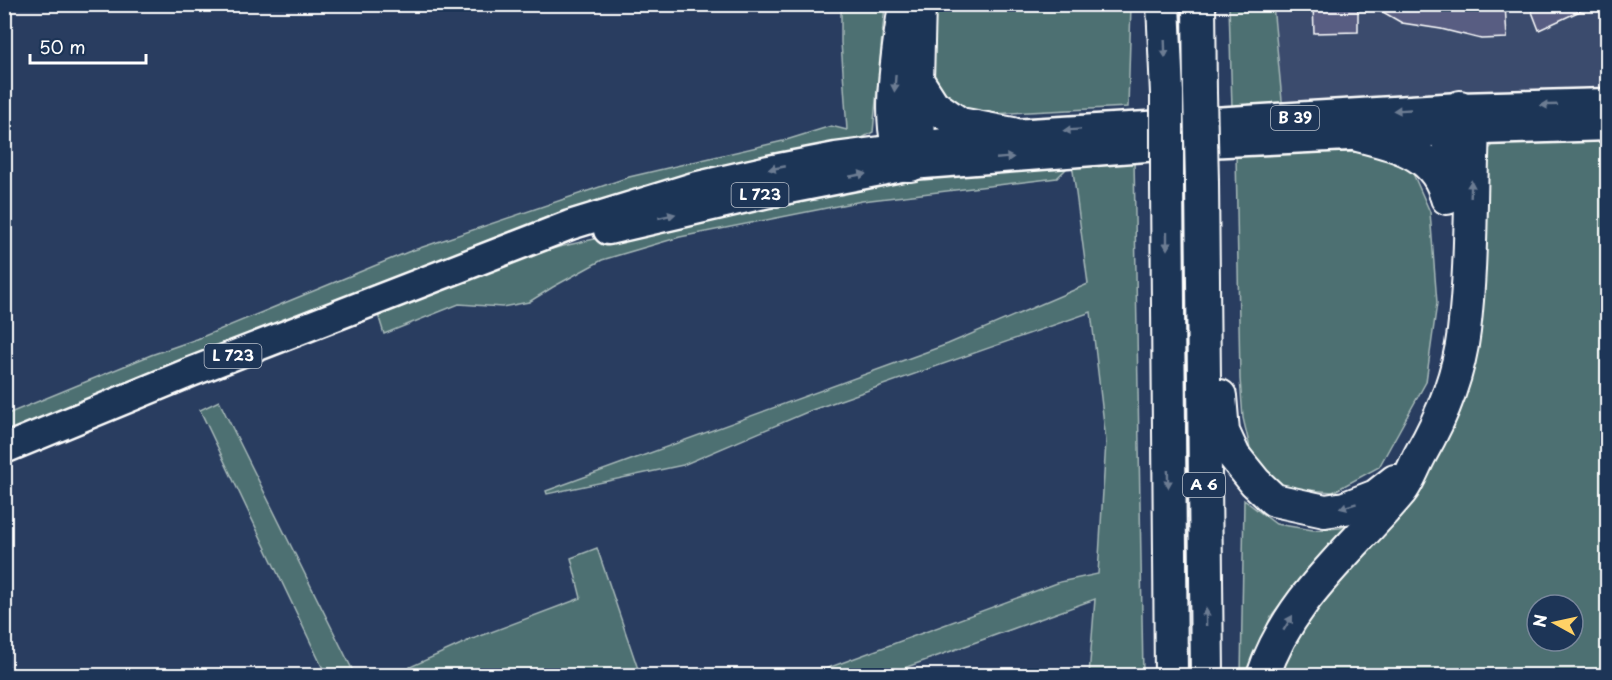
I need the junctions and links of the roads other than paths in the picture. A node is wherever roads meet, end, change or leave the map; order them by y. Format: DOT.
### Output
graph roads {
  1 [pos="905,4"];
  2 [pos="919,4"];
  3 [pos="1163,4"];
  4 [pos="1199,4"];
  5 [pos="917,80"];
  6 [pos="1608,103"];
  7 [pos="1461,123"];
  8 [pos="1608,126"];
  9 [pos="1013,134"];
  10 [pos="1358,135"];
  11 [pos="909,153"];
  12 [pos="947,163"];
  13 [pos="1445,192"];
  14 [pos="1467,289"];
  15 [pos="1202,294"];
  16 [pos="4,449"];
  17 [pos="1415,465"];
  18 [pos="1171,675"];
  19 [pos="1207,675"];
  20 [pos="1263,675"];
  1 -- 11 [label="highway, one-way"];
  2 -- 5 [label="highway"];
  3 -- 18 [label="highway, A 6, one-way, bridge"];
  4 -- 15 [label="highway, A 6, bridge"];
  5 -- 9 [label="highway"];
  5 -- 11 [label="highway"];
  6 -- 7 [label="main road, B 39, one-way"];
  7 -- 8 [label="main road, B 39"];
  7 -- 9 [label="main road, B 39, one-way"];
  7 -- 10 [label="main road, B 39"];
  7 -- 13 [label="highway"];
  14 -- 7 [label="highway, one-way"];
  9 -- 11 [label="main road, L 723"];
  12 -- 10 [label="main road, B 39, one-way"];
  10 -- 13 [label="highway"];
  11 -- 12 [label="main road, L 723"];
  11 -- 16 [label="main road, L 723"];
  13 -- 14 [label="highway"];
  14 -- 17 [label="highway"];
  17 -- 15 [label="highway, one-way"];
  19 -- 15 [label="highway, A 6, one-way"];
  20 -- 17 [label="highway, one-way"];
}
